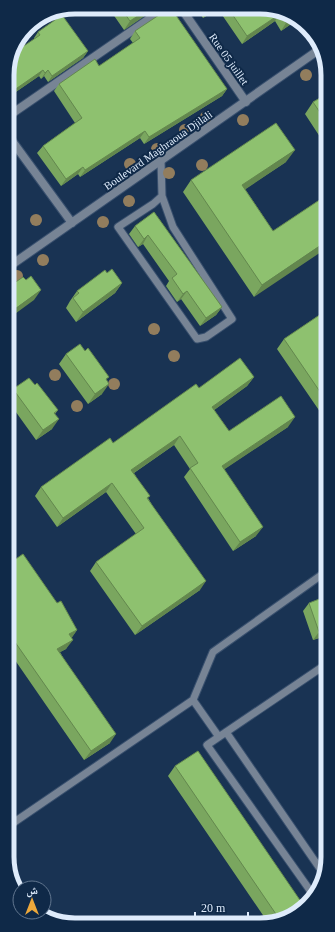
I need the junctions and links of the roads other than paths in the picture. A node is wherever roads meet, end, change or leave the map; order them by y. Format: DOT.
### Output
graph roads {
  1 [pos="156,14"];
  2 [pos="185,14"];
  3 [pos="316,52"];
  4 [pos="246,102"];
  5 [pos="14,112"];
  6 [pos="14,143"];
  7 [pos="161,161"];
  8 [pos="162,196"];
  9 [pos="72,222"];
  10 [pos="14,264"];
  11 [pos="321,575"];
  12 [pos="321,668"];
  13 [pos="194,700"];
  14 [pos="223,735"];
  15 [pos="14,822"];
  16 [pos="320,869"];
  17 [pos="310,891"];
  1 -- 5 [label="street"];
  2 -- 4 [label="street, Rue 05 juillet"];
  3 -- 4 [label="street, Boulevard Maghraoua Djilali"];
  4 -- 7 [label="street, Boulevard Maghraoua Djilali"];
  6 -- 9 [label="street"];
  7 -- 8 [label="lane"];
  7 -- 9 [label="street, Boulevard Maghraoua Djilali"];
  8 -- 8 [label="lane"];
  9 -- 10 [label="street, Boulevard Maghraoua Djilali"];
  11 -- 13 [label="lane"];
  12 -- 14 [label="lane"];
  13 -- 14 [label="lane"];
  13 -- 15 [label="lane"];
  14 -- 16 [label="lane"];
  14 -- 17 [label="lane"];
}
